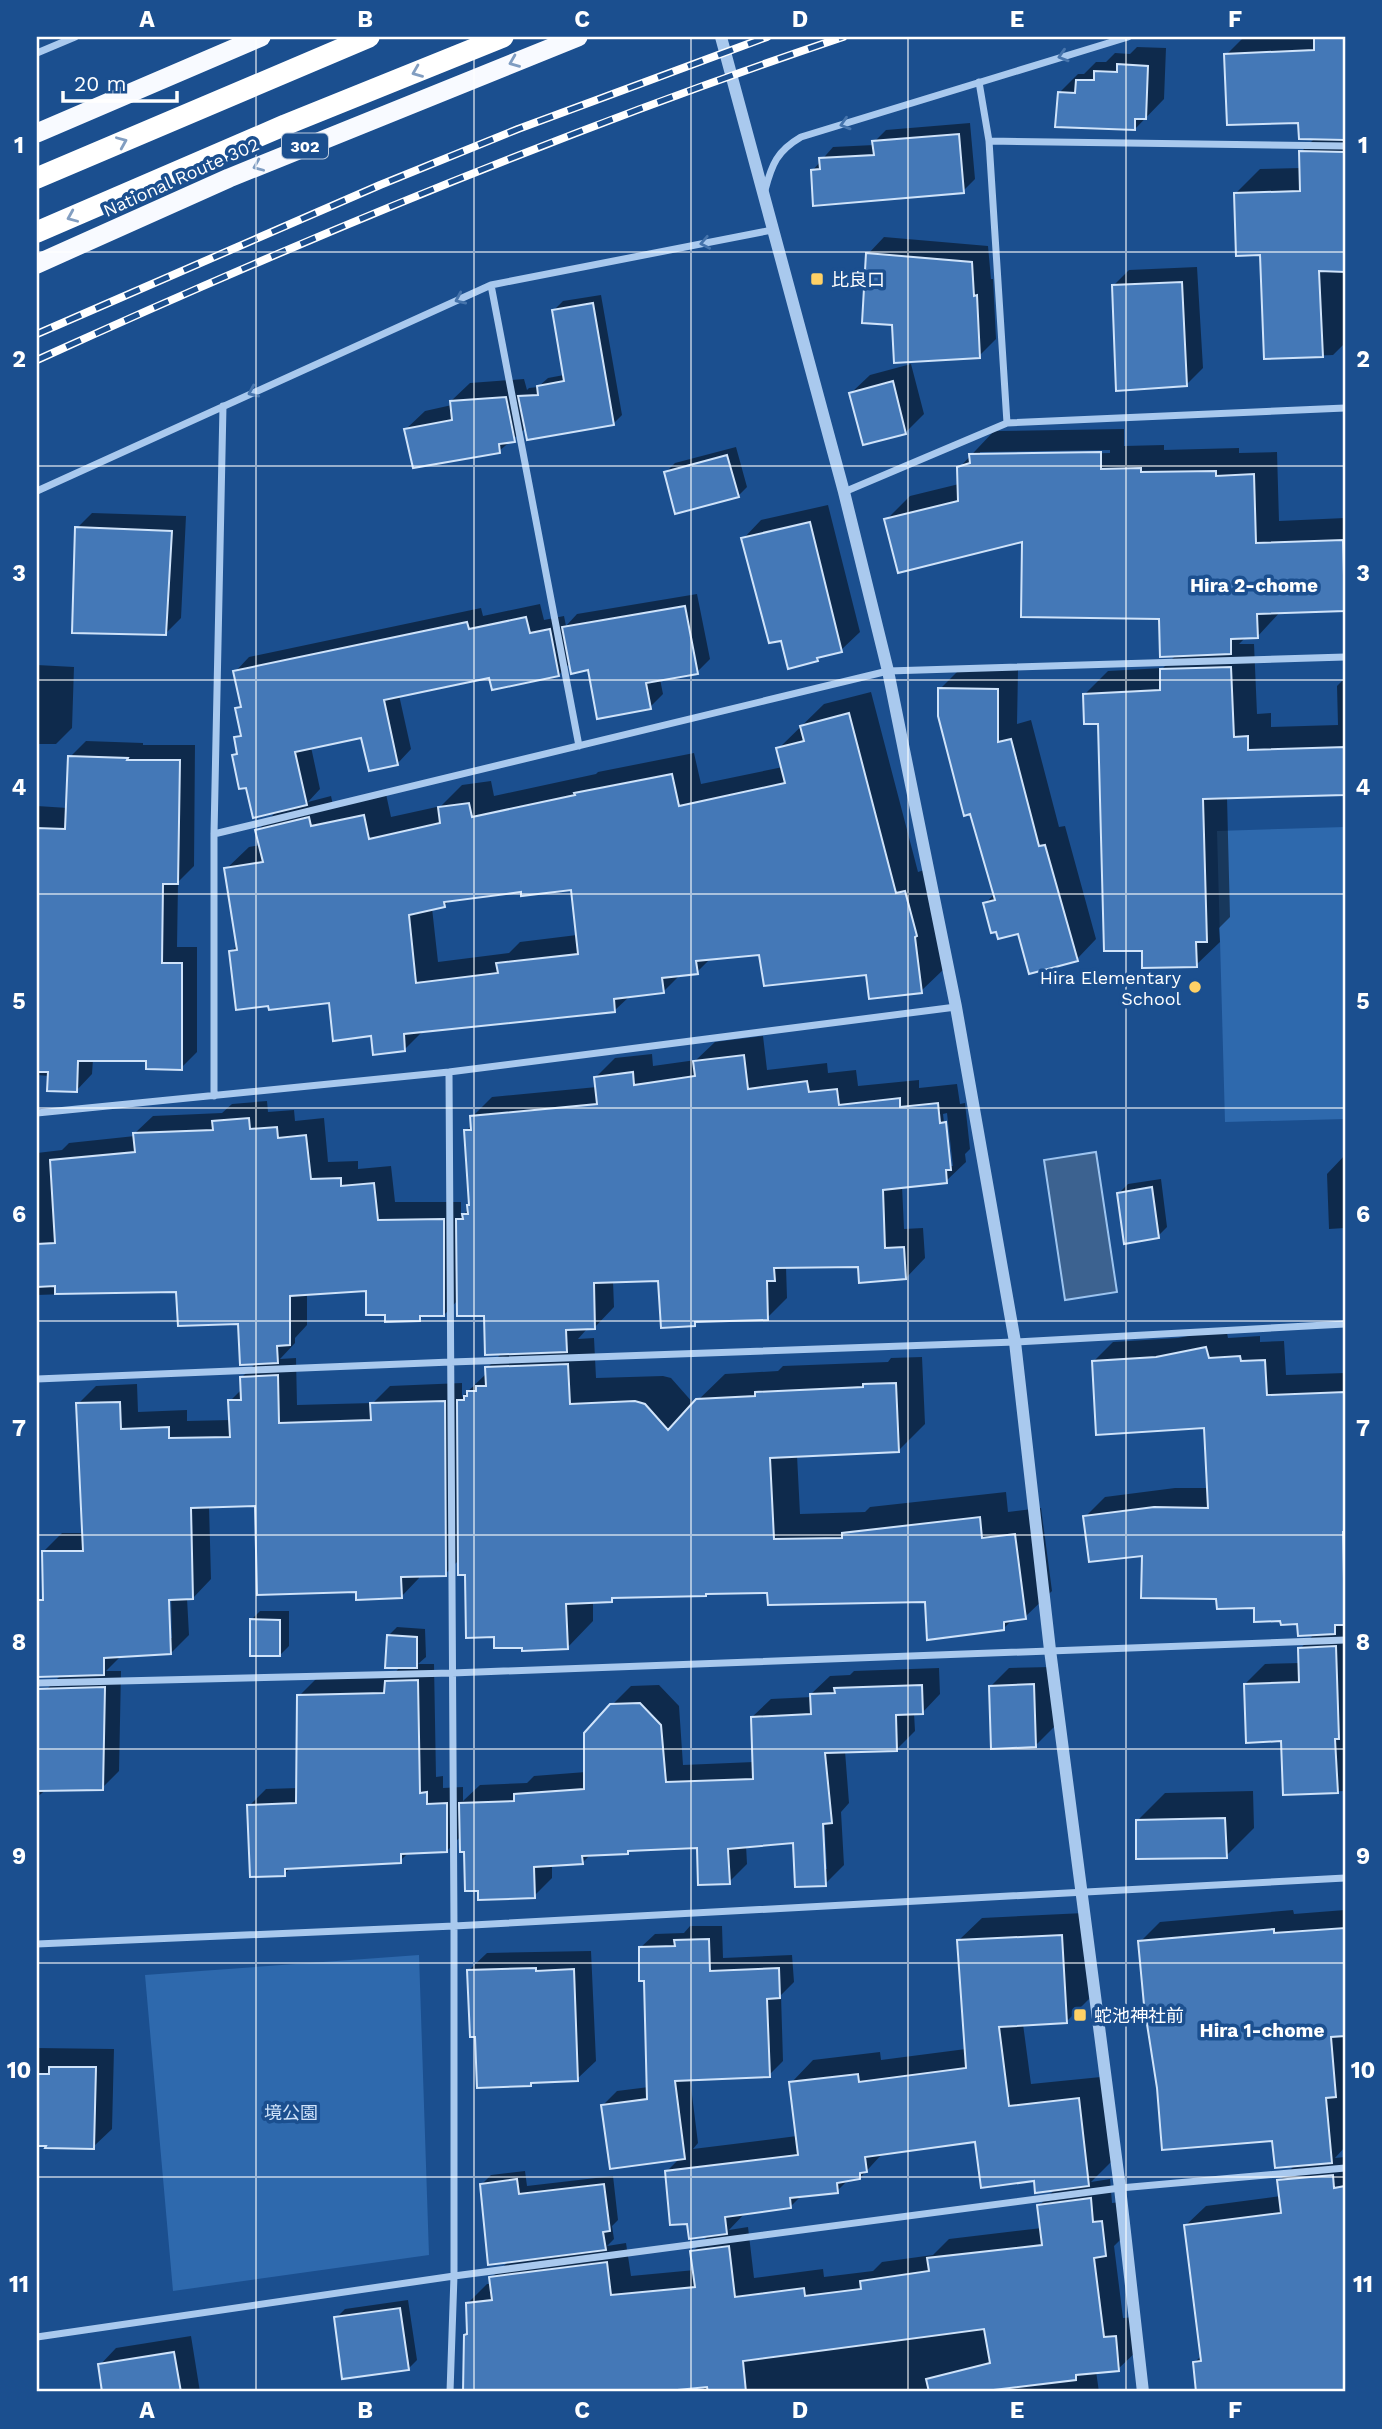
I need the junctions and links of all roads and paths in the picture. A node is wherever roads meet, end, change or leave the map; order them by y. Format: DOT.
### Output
graph roads {
  1 [pos="75,37"];
  2 [pos="261,37"];
  3 [pos="369,37"];
  4 [pos="503,37"];
  5 [pos="578,37"];
  6 [pos="721,37"];
  7 [pos="1128,37"];
  8 [pos="37,53"];
  9 [pos="979,82"];
  10 [pos="37,133"];
  11 [pos="989,141"];
  12 [pos="1345,146"];
  13 [pos="37,178"];
  14 [pos="764,197"];
  15 [pos="772,230"];
  16 [pos="37,232"];
  17 [pos="37,264"];
  18 [pos="491,285"];
  19 [pos="223,406"];
  20 [pos="1345,408"];
  21 [pos="1007,423"];
  22 [pos="37,491"];
  23 [pos="844,492"];
  24 [pos="1345,657"];
  25 [pos="888,671"];
  26 [pos="579,746"];
  27 [pos="214,834"];
  28 [pos="956,1007"];
  29 [pos="449,1072"];
  30 [pos="214,1096"];
  31 [pos="37,1113"];
  32 [pos="1345,1324"];
  33 [pos="1014,1342"];
  34 [pos="451,1362"];
  35 [pos="37,1379"];
  36 [pos="1345,1640"];
  37 [pos="1050,1650"];
  38 [pos="452,1673"];
  39 [pos="37,1683"];
  40 [pos="1345,1878"];
  41 [pos="1083,1894"];
  42 [pos="454,1926"];
  43 [pos="37,1944"];
  44 [pos="1345,2168"];
  45 [pos="1120,2188"];
  46 [pos="454,2276"];
  47 [pos="37,2337"];
  48 [pos="450,2392"];
  49 [pos="1143,2392"];
  1 -- 8 [label="street"];
  2 -- 10 [label="highway"];
  13 -- 3 [label="highway, one-way"];
  4 -- 16 [label="highway, one-way"];
  5 -- 17 [label="highway, National Route 302 / 302, one-way"];
  6 -- 14 [label="street"];
  7 -- 9 [label="street, one-way"];
  9 -- 11 [label="street"];
  9 -- 14 [label="street, one-way"];
  11 -- 12 [label="street"];
  11 -- 21 [label="street"];
  14 -- 15 [label="street"];
  15 -- 18 [label="street, one-way"];
  15 -- 23 [label="street"];
  18 -- 19 [label="street, one-way"];
  18 -- 26 [label="street"];
  19 -- 22 [label="street"];
  19 -- 27 [label="street"];
  20 -- 21 [label="street"];
  21 -- 23 [label="street"];
  23 -- 25 [label="street"];
  24 -- 25 [label="street"];
  25 -- 26 [label="street"];
  25 -- 28 [label="street"];
  26 -- 27 [label="street"];
  27 -- 30 [label="street"];
  28 -- 29 [label="street"];
  28 -- 33 [label="street"];
  29 -- 30 [label="street"];
  29 -- 34 [label="street"];
  30 -- 31 [label="street"];
  32 -- 33 [label="street"];
  33 -- 34 [label="street"];
  33 -- 37 [label="street"];
  34 -- 35 [label="street"];
  34 -- 38 [label="street"];
  36 -- 37 [label="street"];
  37 -- 38 [label="street"];
  37 -- 41 [label="street"];
  38 -- 39 [label="street"];
  38 -- 42 [label="street"];
  40 -- 41 [label="street"];
  41 -- 42 [label="street"];
  41 -- 45 [label="street"];
  42 -- 43 [label="street"];
  42 -- 46 [label="street"];
  44 -- 45 [label="street"];
  45 -- 46 [label="street"];
  45 -- 49 [label="street"];
  46 -- 47 [label="street"];
  46 -- 48 [label="street"];
}
